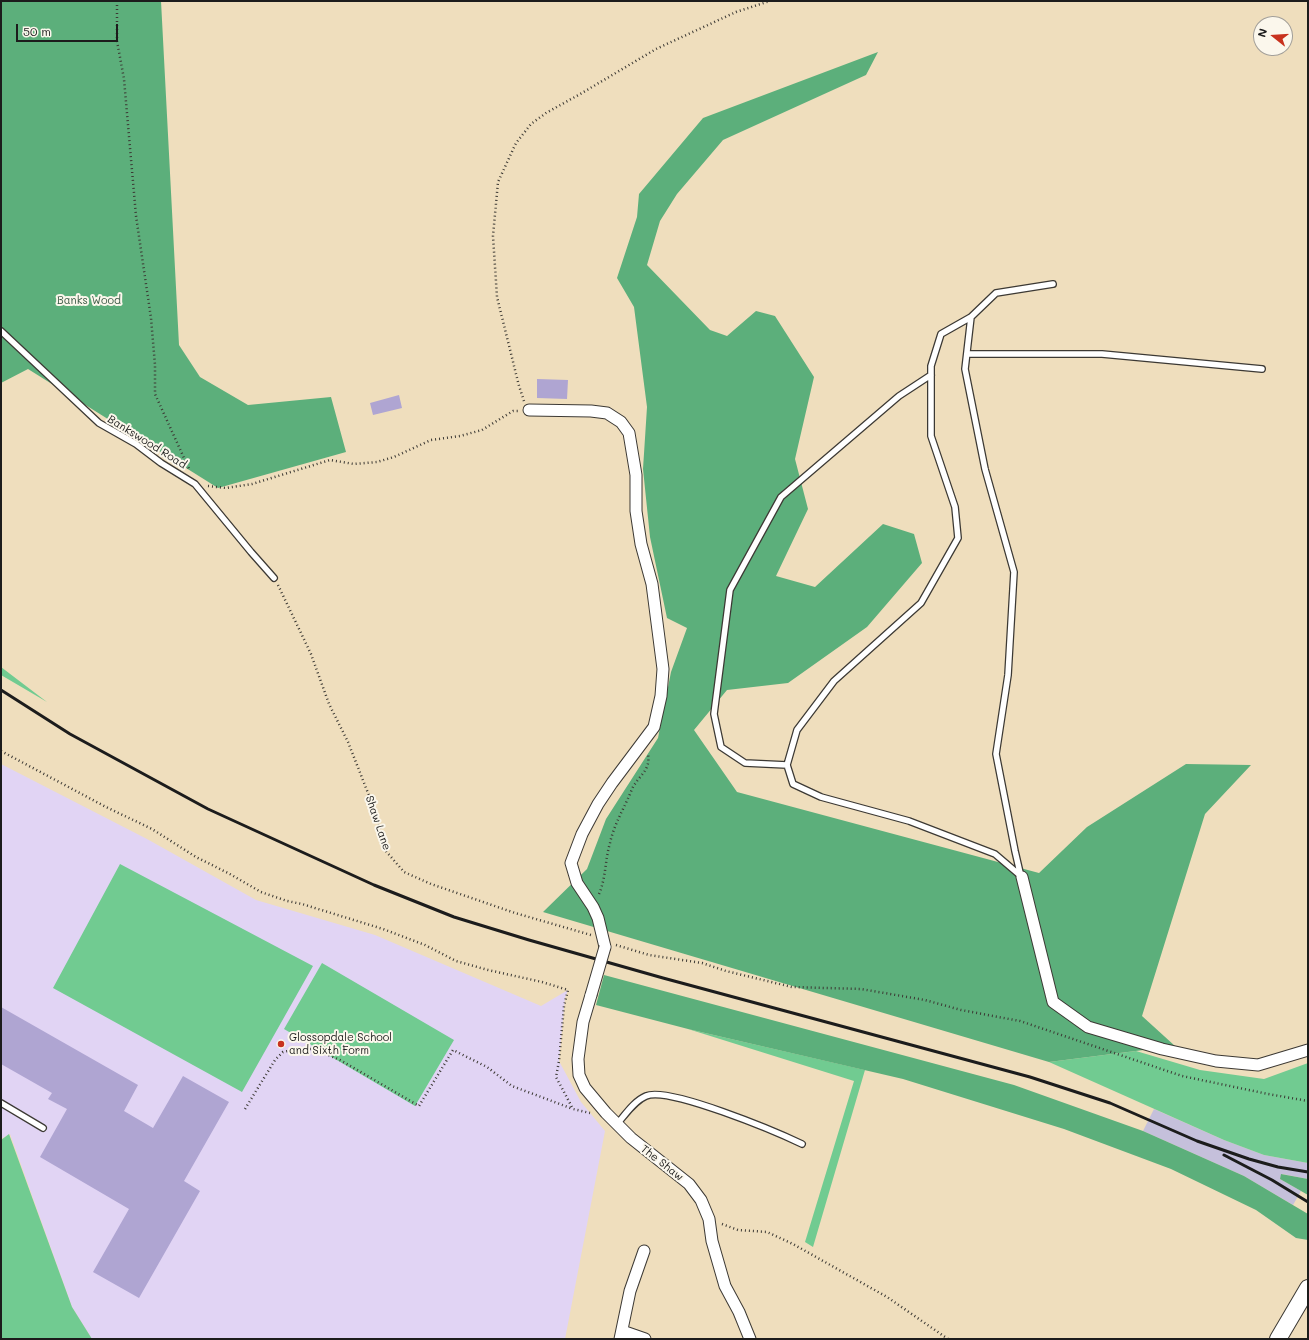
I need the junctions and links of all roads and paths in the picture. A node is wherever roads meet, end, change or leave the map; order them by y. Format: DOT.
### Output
graph roads {
  1 [pos="116,1"];
  2 [pos="770,1"];
  3 [pos="1053,284"];
  4 [pos="971,317"];
  5 [pos="1,331"];
  6 [pos="967,354"];
  7 [pos="1262,369"];
  8 [pos="931,375"];
  9 [pos="529,410"];
  10 [pos="195,484"];
  11 [pos="274,578"];
  12 [pos="640,746"];
  13 [pos="1,751"];
  14 [pos="787,765"];
  15 [pos="1022,877"];
  16 [pos="588,900"];
  17 [pos="604,943"];
  18 [pos="1308,1050"];
  19 [pos="1308,1101"];
  20 [pos="1,1103"];
  21 [pos="244,1109"];
  22 [pos="573,1109"];
  23 [pos="614,1121"];
  24 [pos="43,1128"];
  25 [pos="802,1144"];
  26 [pos="709,1219"];
  27 [pos="644,1251"];
  28 [pos="1308,1288"];
  29 [pos="621,1335"];
  30 [pos="748,1338"];
  31 [pos="645,1339"];
  32 [pos="948,1339"];
  33 [pos="1278,1339"];
  1 -- 10 [label="path"];
  2 -- 9 [label="path"];
  3 -- 4 [label="lane"];
  4 -- 6 [label="lane"];
  4 -- 8 [label="lane"];
  5 -- 10 [label="lane, Bankswood Road"];
  6 -- 7 [label="lane"];
  6 -- 15 [label="lane"];
  8 -- 14 [label="lane"];
  8 -- 14 [label="lane"];
  9 -- 10 [label="path"];
  9 -- 12 [label="street"];
  10 -- 11 [label="lane, Bankswood Road"];
  11 -- 17 [label="path, Shaw Lane"];
  12 -- 16 [label="path"];
  12 -- 16 [label="street"];
  13 -- 22 [label="path"];
  14 -- 15 [label="lane"];
  15 -- 18 [label="street"];
  16 -- 17 [label="street"];
  17 -- 19 [label="path, Shaw Lane"];
  17 -- 23 [label="street, The Shaw, bridge"];
  20 -- 24 [label="lane"];
  21 -- 22 [label="path"];
  22 -- 23 [label="path"];
  23 -- 25 [label="lane"];
  23 -- 26 [label="street, The Shaw"];
  26 -- 30 [label="street, The Shaw"];
  26 -- 32 [label="path"];
  27 -- 29 [label="street"];
  28 -- 33 [label="street"];
  29 -- 31 [label="street"];
}
